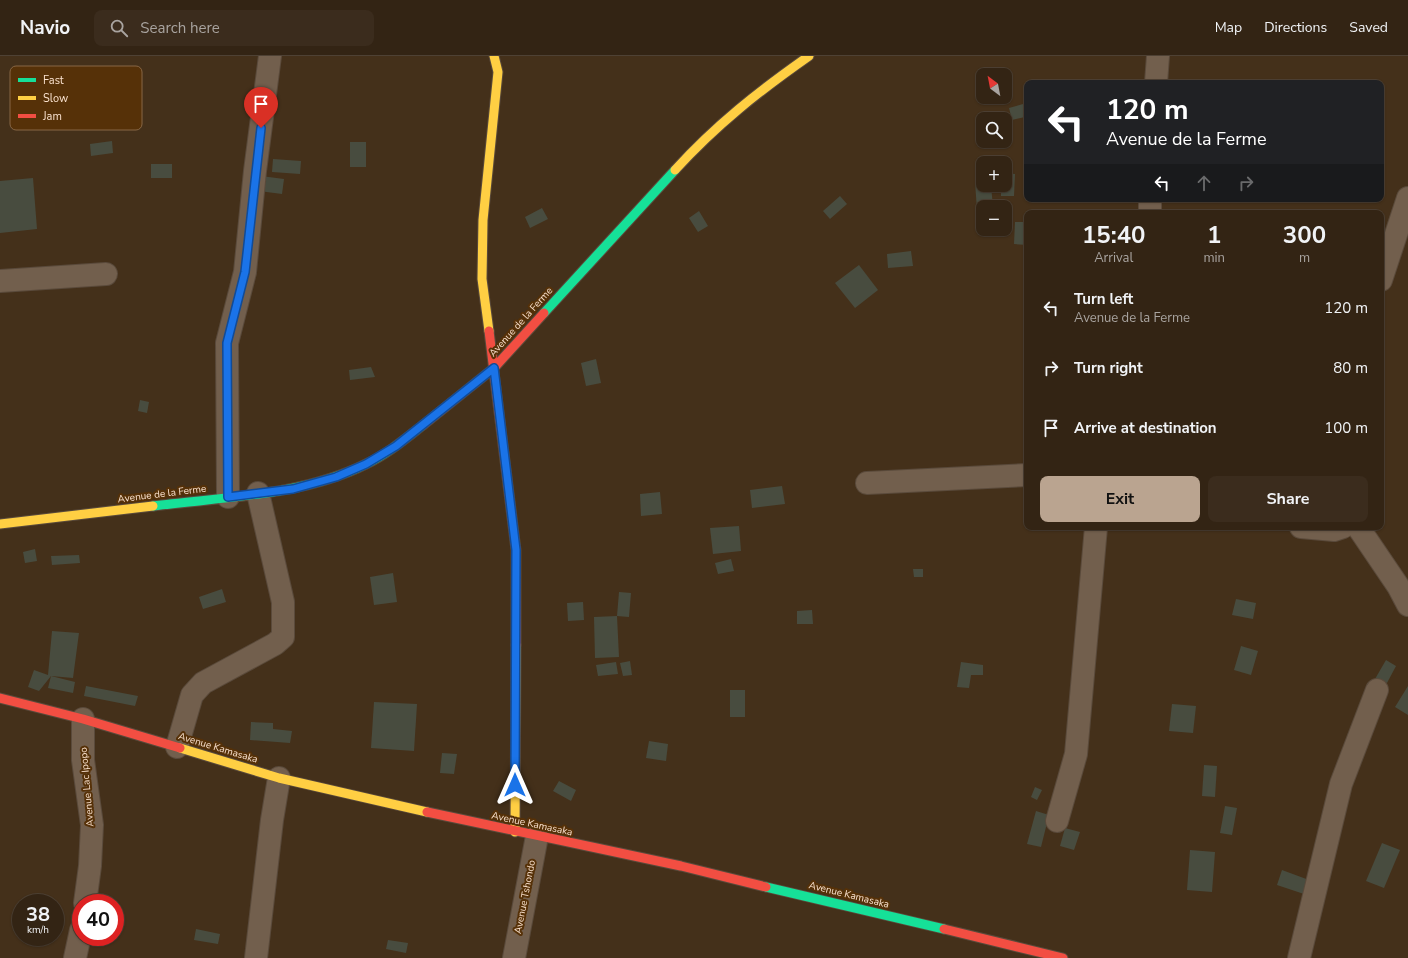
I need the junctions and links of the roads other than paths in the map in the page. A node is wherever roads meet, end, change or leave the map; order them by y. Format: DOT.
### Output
graph roads {
  1 [pos="270,56"];
  2 [pos="494,56"];
  3 [pos="809,56"];
  4 [pos="1158,56"];
  5 [pos="1156,80"];
  6 [pos="1408,198"];
  7 [pos="1384,271"];
  8 [pos="106,274"];
  9 [pos="0,281"];
  10 [pos="494,368"];
  11 [pos="1024,475"];
  12 [pos="867,483"];
  13 [pos="258,493"];
  14 [pos="228,497"];
  15 [pos="0,524"];
  16 [pos="1096,530"];
  17 [pos="1360,530"];
  18 [pos="1408,604"];
  19 [pos="1377,690"];
  20 [pos="0,698"];
  21 [pos="83,719"];
  22 [pos="177,747"];
  23 [pos="279,778"];
  24 [pos="1057,821"];
  25 [pos="515,832"];
  26 [pos="537,836"];
  27 [pos="86,894"];
  28 [pos="78,946"];
  29 [pos="75,958"];
  30 [pos="256,958"];
  31 [pos="514,958"];
  32 [pos="1063,958"];
  33 [pos="1299,958"];
  1 -- 14 [label="street"];
  2 -- 10 [label="street"];
  3 -- 10 [label="street, Avenue de la Ferme"];
  4 -- 5 [label="street"];
  6 -- 7 [label="street"];
  8 -- 9 [label="street"];
  10 -- 13 [label="street, Avenue de la Ferme"];
  10 -- 25 [label="street"];
  11 -- 12 [label="street"];
  13 -- 14 [label="street, Avenue de la Ferme"];
  13 -- 22 [label="street"];
  14 -- 15 [label="street, Avenue de la Ferme"];
  16 -- 24 [label="street"];
  17 -- 18 [label="street"];
  19 -- 33 [label="street"];
  20 -- 21 [label="street, Avenue Kamasaka"];
  21 -- 22 [label="street, Avenue Kamasaka"];
  21 -- 27 [label="street, Avenue Lac Ipopo"];
  22 -- 23 [label="street, Avenue Kamasaka"];
  23 -- 25 [label="street, Avenue Kamasaka"];
  23 -- 30 [label="street"];
  25 -- 26 [label="street, Avenue Kamasaka"];
  26 -- 31 [label="street, Avenue Tshondo"];
  26 -- 32 [label="street, Avenue Kamasaka"];
  28 -- 29 [label="street"];
}
